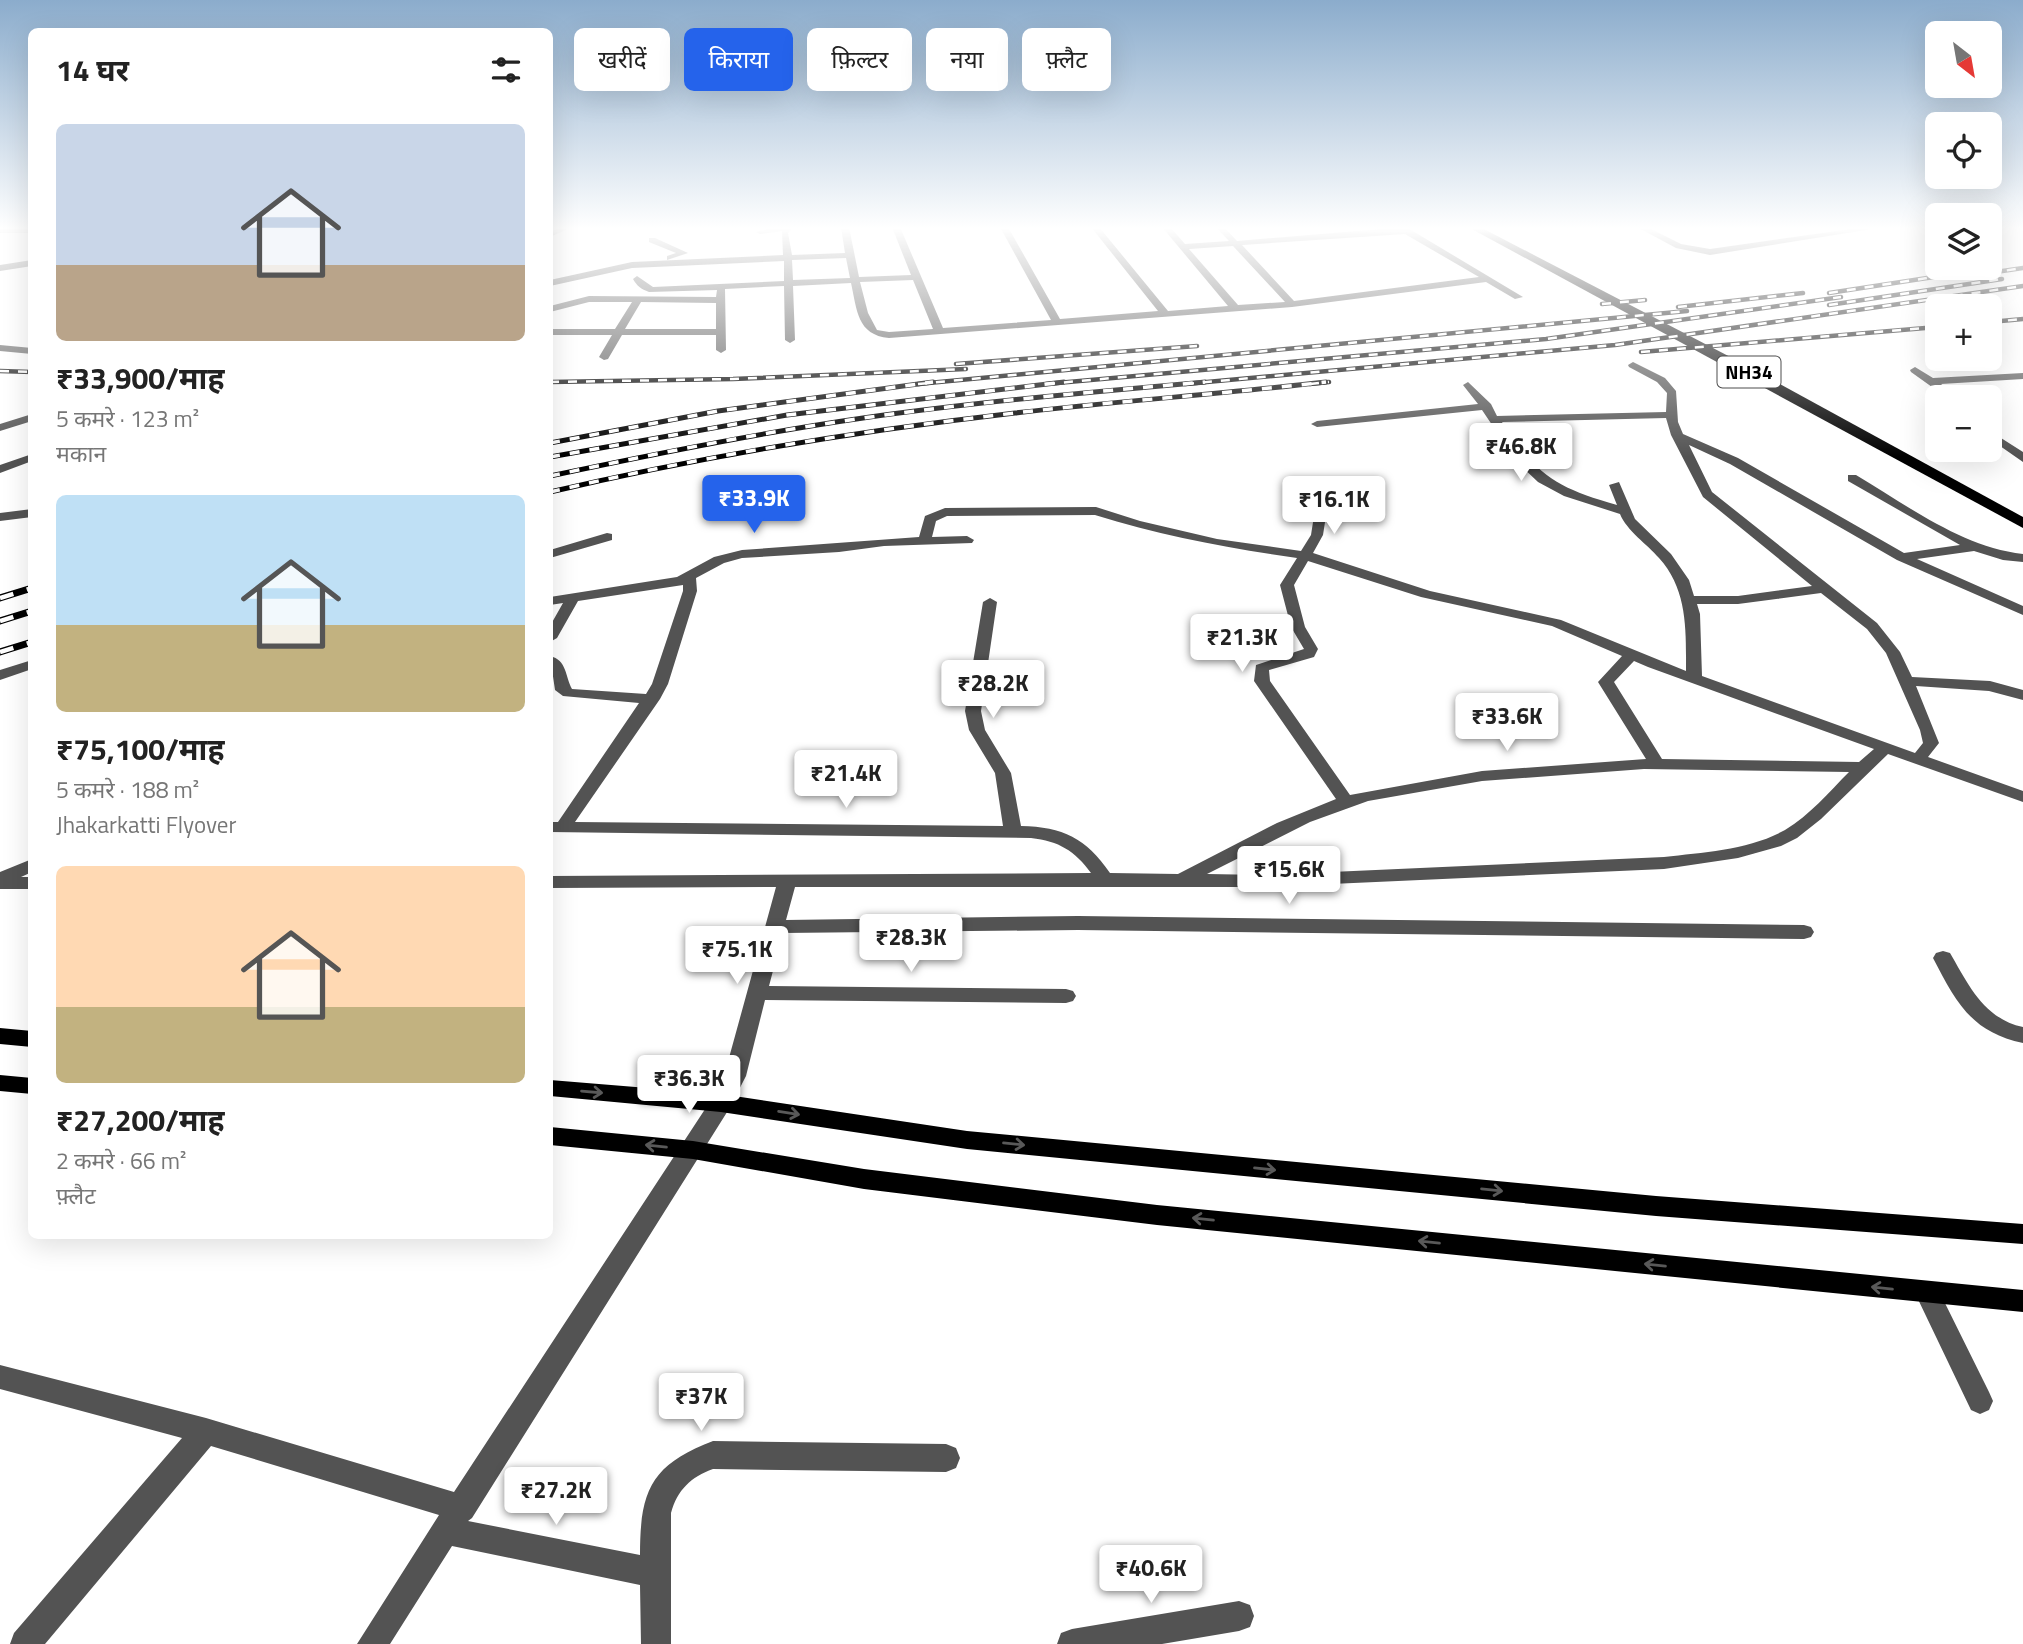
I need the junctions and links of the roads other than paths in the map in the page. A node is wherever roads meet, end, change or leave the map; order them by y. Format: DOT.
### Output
graph roads {
  1 [pos="635,304"];
  2 [pos="721,304"];
  3 [pos="789,304"];
  4 [pos="863,304"];
  5 [pos="927,304"];
  6 [pos="1047,304"];
  7 [pos="1157,304"];
  8 [pos="1231,304"];
  9 [pos="1292,304"];
  10 [pos="1619,304"];
  11 [pos="1235,309"];
  12 [pos="1166,315"];
  13 [pos="1058,324"];
  14 [pos="939,331"];
  15 [pos="553,332"];
  16 [pos="618,332"];
  17 [pos="721,332"];
  18 [pos="790,340"];
  19 [pos="0,348"];
  20 [pos="721,350"];
  21 [pos="28,351"];
  22 [pos="604,357"];
  23 [pos="1633,365"];
  24 [pos="1915,370"];
  25 [pos="2023,376"];
  26 [pos="1932,381"];
  27 [pos="1468,384"];
  28 [pos="1937,385"];
  29 [pos="1487,406"];
  30 [pos="1672,415"];
  31 [pos="28,419"];
  32 [pos="1497,419"];
  33 [pos="1317,424"];
  34 [pos="0,430"];
  35 [pos="28,430"];
  36 [pos="1677,435"];
  37 [pos="2002,443"];
  38 [pos="28,458"];
  39 [pos="2023,458"];
  40 [pos="0,469"];
  41 [pos="1852,478"];
  42 [pos="1615,485"];
  43 [pos="1322,503"];
  44 [pos="1625,511"];
  45 [pos="28,514"];
  46 [pos="0,517"];
  47 [pos="2023,523"];
  48 [pos="607,537"];
  49 [pos="925,540"];
  50 [pos="967,540"];
  51 [pos="1973,547"];
  52 [pos="553,553"];
  53 [pos="1304,555"];
  54 [pos="1902,557"];
  55 [pos="2023,558"];
  56 [pos="688,578"];
  57 [pos="1827,588"];
  58 [pos="572,599"];
  59 [pos="1690,600"];
  60 [pos="553,601"];
  61 [pos="990,602"];
  62 [pos="2023,611"];
  63 [pos="553,633"];
  64 [pos="1632,654"];
  65 [pos="553,663"];
  66 [pos="28,665"];
  67 [pos="0,675"];
  68 [pos="1694,677"];
  69 [pos="1906,681"];
  70 [pos="2023,695"];
  71 [pos="652,699"];
  72 [pos="1884,749"];
  73 [pos="1917,761"];
  74 [pos="1657,764"];
  75 [pos="1862,767"];
  76 [pos="2023,797"];
  77 [pos="1346,801"];
  78 [pos="556,827"];
  79 [pos="1013,831"];
  80 [pos="28,867"];
  81 [pos="1105,879"];
  82 [pos="1181,880"];
  83 [pos="0,881"];
  84 [pos="787,881"];
  85 [pos="553,882"];
  86 [pos="28,883"];
  87 [pos="775,926"];
  88 [pos="1804,932"];
  89 [pos="1943,958"];
  90 [pos="757,993"];
  91 [pos="1066,996"];
  92 [pos="2023,1035"];
  93 [pos="0,1036"];
  94 [pos="28,1039"];
  95 [pos="0,1083"];
  96 [pos="28,1086"];
  97 [pos="553,1088"];
  98 [pos="722,1103"];
  99 [pos="553,1136"];
  100 [pos="693,1150"];
  101 [pos="2023,1234"];
  102 [pos="1927,1293"];
  103 [pos="2023,1301"];
  104 [pos="0,1377"];
  105 [pos="1980,1401"];
  106 [pos="206,1431"];
  107 [pos="946,1458"];
  108 [pos="454,1519"];
  109 [pos="655,1573"];
  110 [pos="1239,1616"];
  111 [pos="25,1644"];
  112 [pos="372,1644"];
  113 [pos="656,1644"];
  114 [pos="1072,1644"];
  1 -- 16 [label="street"];
  2 -- 17 [label="street"];
  3 -- 18 [label="street"];
  4 -- 14 [label="street"];
  5 -- 14 [label="street"];
  6 -- 13 [label="street"];
  7 -- 12 [label="street"];
  8 -- 11 [label="street"];
  9 -- 11 [label="street"];
  10 -- 47 [label="highway, NH34"];
  11 -- 12 [label="street"];
  12 -- 13 [label="street"];
  13 -- 14 [label="street"];
  15 -- 16 [label="street"];
  16 -- 17 [label="street"];
  16 -- 22 [label="street"];
  17 -- 20 [label="street"];
  19 -- 21 [label="street"];
  23 -- 30 [label="street"];
  24 -- 26 [label="street"];
  25 -- 26 [label="street"];
  26 -- 28 [label="street"];
  27 -- 29 [label="street"];
  29 -- 32 [label="street"];
  29 -- 33 [label="street"];
  30 -- 32 [label="street"];
  30 -- 36 [label="street"];
  31 -- 34 [label="street"];
  32 -- 44 [label="street"];
  34 -- 35 [label="street"];
  36 -- 54 [label="street"];
  36 -- 57 [label="street"];
  37 -- 39 [label="street"];
  38 -- 40 [label="street"];
  41 -- 51 [label="street"];
  42 -- 44 [label="street"];
  43 -- 53 [label="street"];
  44 -- 59 [label="street"];
  45 -- 46 [label="street"];
  48 -- 52 [label="street"];
  49 -- 50 [label="street"];
  49 -- 53 [label="street"];
  49 -- 56 [label="street"];
  51 -- 54 [label="street"];
  51 -- 55 [label="street"];
  53 -- 64 [label="street"];
  53 -- 77 [label="street"];
  54 -- 62 [label="street"];
  56 -- 58 [label="street"];
  56 -- 71 [label="street"];
  57 -- 59 [label="street"];
  57 -- 69 [label="street"];
  58 -- 60 [label="street"];
  58 -- 63 [label="street"];
  59 -- 68 [label="street"];
  61 -- 79 [label="street"];
  64 -- 68 [label="street"];
  64 -- 74 [label="street"];
  65 -- 71 [label="street"];
  66 -- 67 [label="street"];
  68 -- 72 [label="street"];
  69 -- 70 [label="street"];
  69 -- 73 [label="street"];
  71 -- 78 [label="street"];
  72 -- 73 [label="street"];
  72 -- 75 [label="street"];
  73 -- 76 [label="street"];
  74 -- 75 [label="street"];
  74 -- 77 [label="street"];
  75 -- 82 [label="street"];
  77 -- 82 [label="street"];
  78 -- 79 [label="street"];
  79 -- 81 [label="street"];
  80 -- 83 [label="street"];
  81 -- 82 [label="street"];
  81 -- 84 [label="street"];
  83 -- 86 [label="street"];
  84 -- 85 [label="street"];
  84 -- 87 [label="street"];
  87 -- 88 [label="street"];
  87 -- 90 [label="street"];
  89 -- 92 [label="street"];
  90 -- 91 [label="street"];
  90 -- 98 [label="street"];
  93 -- 94 [label="main road"];
  95 -- 96 [label="main road"];
  97 -- 98 [label="main road, one-way"];
  98 -- 100 [label="street"];
  98 -- 101 [label="main road, one-way"];
  100 -- 99 [label="main road, one-way"];
  102 -- 100 [label="main road, one-way"];
  100 -- 108 [label="street"];
  102 -- 103 [label="main road"];
  102 -- 105 [label="street"];
  104 -- 106 [label="street"];
  106 -- 108 [label="street"];
  106 -- 111 [label="street"];
  107 -- 109 [label="street"];
  108 -- 109 [label="street"];
  108 -- 112 [label="street"];
  109 -- 113 [label="street"];
  110 -- 114 [label="street"];
}
